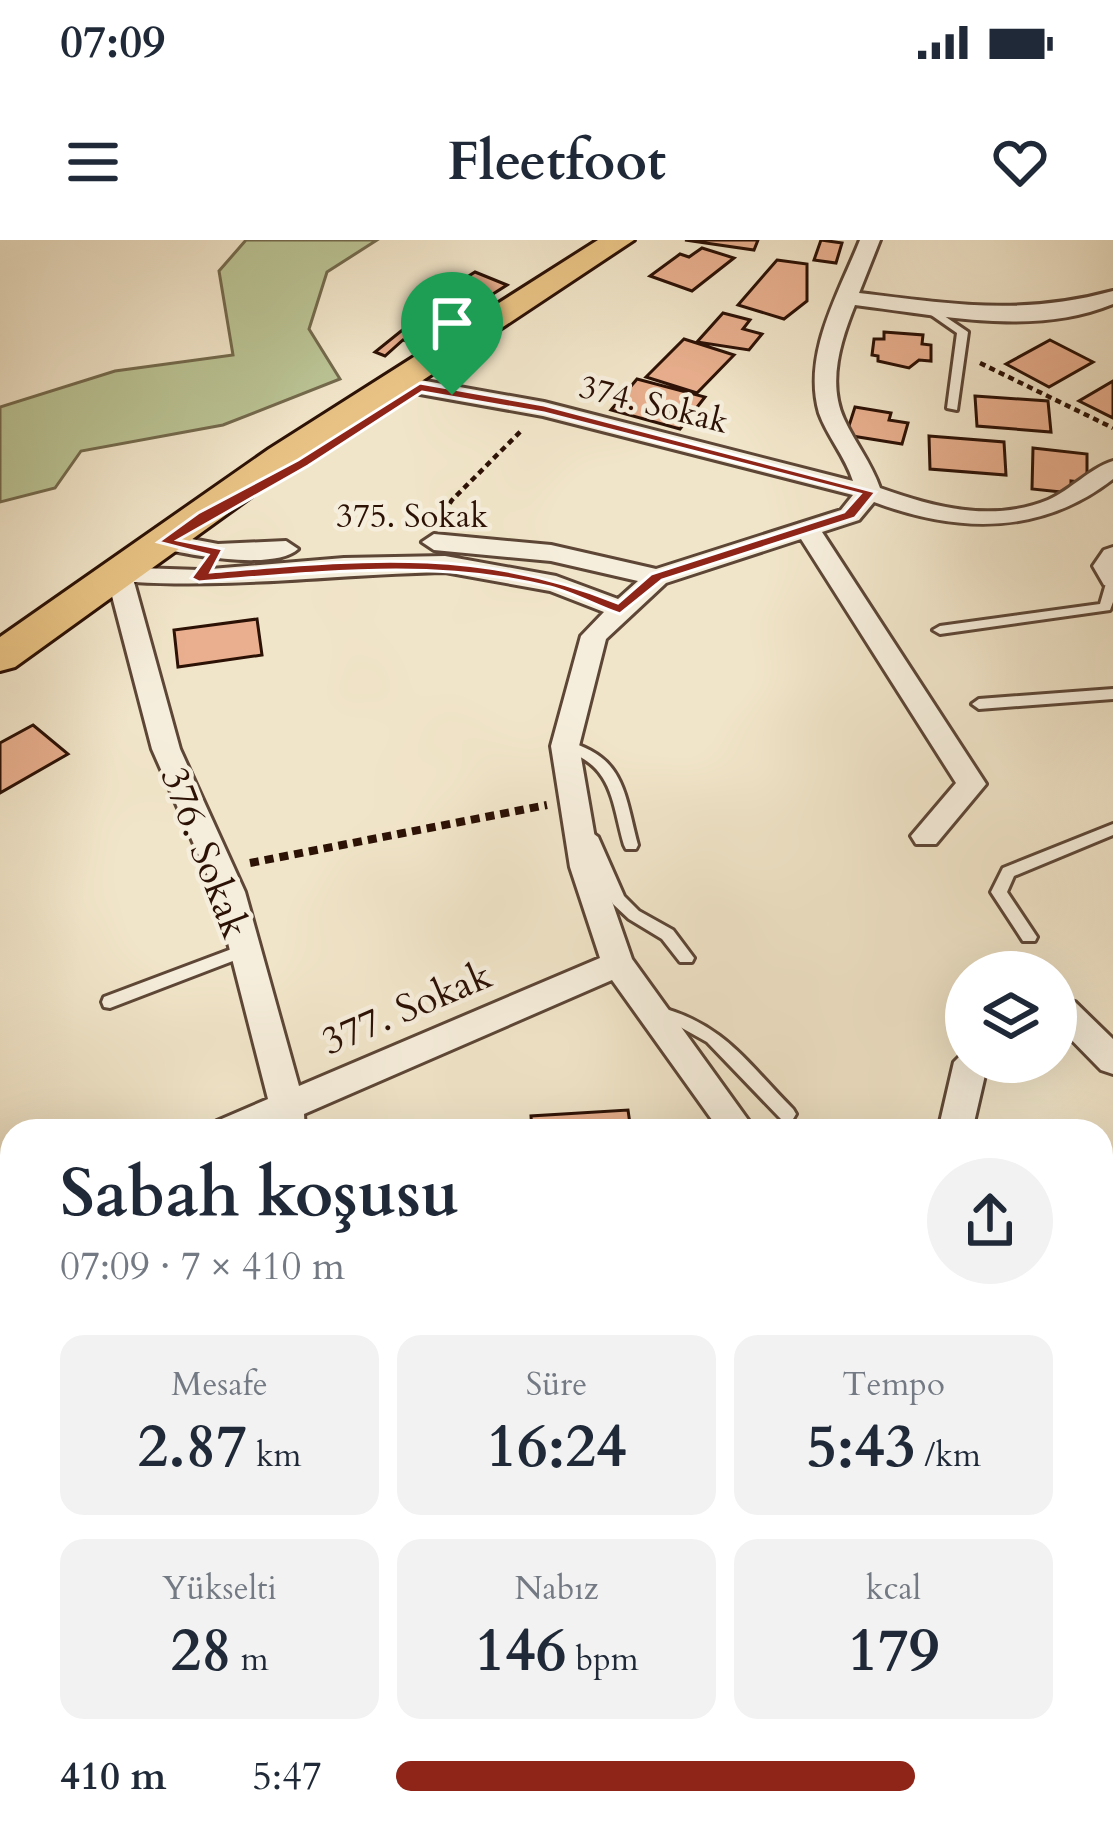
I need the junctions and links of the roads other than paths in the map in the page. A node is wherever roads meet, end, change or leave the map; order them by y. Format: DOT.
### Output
graph roads {
  1 [pos="619,240"];
  2 [pos="647,240"];
  3 [pos="870,240"];
  4 [pos="1113,297"];
  5 [pos="846,298"];
  6 [pos="928,308"];
  7 [pos="420,387"];
  8 [pos="953,409"];
  9 [pos="1113,468"];
  10 [pos="1088,490"];
  11 [pos="869,492"];
  12 [pos="1113,503"];
  13 [pos="203,516"];
  14 [pos="808,530"];
  15 [pos="165,542"];
  16 [pos="218,552"];
  17 [pos="1113,555"];
  18 [pos="119,573"];
  19 [pos="657,577"];
  20 [pos="199,578"];
  21 [pos="1113,580"];
  22 [pos="620,609"];
  23 [pos="940,630"];
  24 [pos="0,657"];
  25 [pos="1113,694"];
  26 [pos="980,704"];
  27 [pos="565,746"];
  28 [pos="574,800"];
  29 [pos="1113,829"];
  30 [pos="926,836"];
  31 [pos="631,845"];
  32 [pos="1029,937"];
  33 [pos="245,950"];
  34 [pos="686,958"];
  35 [pos="618,964"];
  36 [pos="110,1002"];
  37 [pos="651,1011"];
  38 [pos="1077,1024"];
  39 [pos="1113,1060"];
  40 [pos="966,1083"];
  41 [pos="788,1114"];
  42 [pos="288,1118"];
  43 [pos="730,1119"];
  44 [pos="958,1119"];
  1 -- 13 [label="main road"];
  2 -- 7 [label="main road"];
  3 -- 5 [label="street"];
  4 -- 6 [label="street"];
  5 -- 6 [label="street"];
  5 -- 11 [label="street"];
  6 -- 8 [label="lane"];
  7 -- 11 [label="street, 374. Sokak"];
  7 -- 13 [label="main road"];
  9 -- 10 [label="street, 374. Sokak"];
  10 -- 11 [label="street, 374. Sokak"];
  10 -- 12 [label="street"];
  11 -- 14 [label="street"];
  13 -- 15 [label="main road"];
  14 -- 19 [label="street"];
  14 -- 30 [label="street"];
  15 -- 16 [label="street, 375. Sokak"];
  15 -- 18 [label="main road"];
  16 -- 19 [label="street, 375. Sokak"];
  16 -- 20 [label="street"];
  17 -- 21 [label="street"];
  18 -- 20 [label="street"];
  18 -- 24 [label="main road"];
  18 -- 33 [label="street, 376. Sokak"];
  19 -- 22 [label="street"];
  20 -- 22 [label="street"];
  21 -- 23 [label="lane"];
  22 -- 27 [label="street"];
  25 -- 26 [label="lane"];
  27 -- 28 [label="street"];
  27 -- 31 [label="lane"];
  28 -- 34 [label="lane"];
  28 -- 35 [label="street"];
  29 -- 32 [label="lane"];
  33 -- 36 [label="lane"];
  33 -- 42 [label="street, 376. Sokak"];
  35 -- 37 [label="street"];
  35 -- 42 [label="street, 377. Sokak"];
  37 -- 41 [label="lane"];
  37 -- 43 [label="street"];
  38 -- 39 [label="street"];
  40 -- 44 [label="street"];
}
